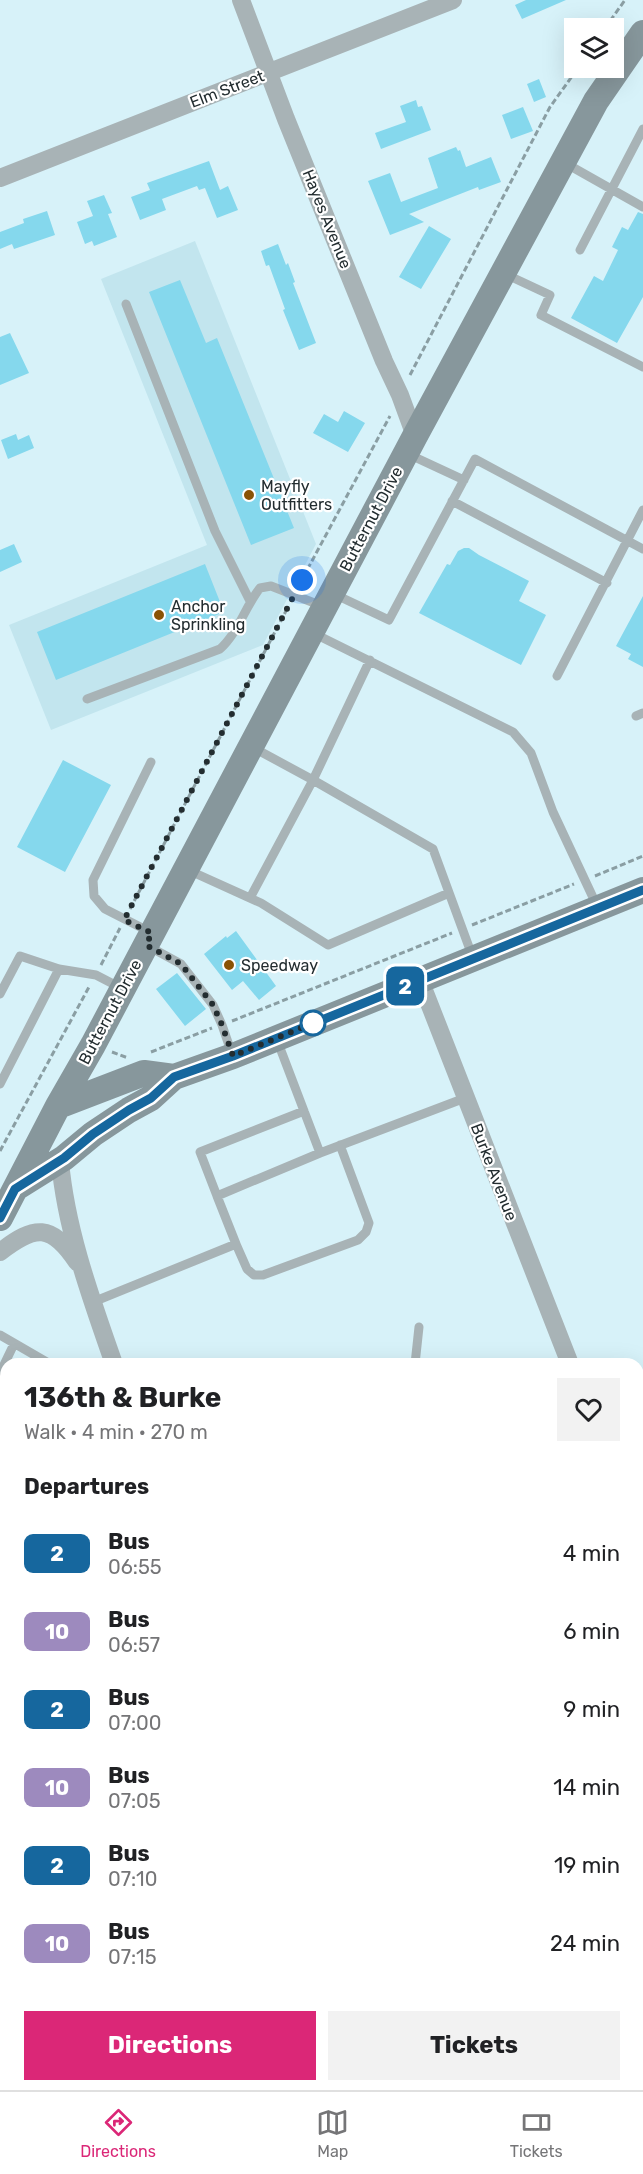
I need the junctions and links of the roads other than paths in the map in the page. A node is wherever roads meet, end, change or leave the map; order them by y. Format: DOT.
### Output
graph roads {
  1 [pos="241,0"];
  2 [pos="453,0"];
  3 [pos="417,6"];
  4 [pos="636,48"];
  5 [pos="269,72"];
  6 [pos="643,129"];
  7 [pos="563,162"];
  8 [pos="0,178"];
  9 [pos="612,189"];
  10 [pos="643,207"];
  11 [pos="580,250"];
  12 [pos="503,273"];
  13 [pos="126,304"];
  14 [pos="643,367"];
  15 [pos="410,445"];
  16 [pos="464,480"];
  17 [pos="452,501"];
  18 [pos="643,510"];
  19 [pos="627,541"];
  20 [pos="643,549"];
  21 [pos="607,583"];
  22 [pos="328,600"];
  23 [pos="250,601"];
  24 [pos="311,632"];
  25 [pos="370,660"];
  26 [pos="557,676"];
  27 [pos="87,699"];
  28 [pos="251,746"];
  29 [pos="151,762"];
  30 [pos="313,780"];
  31 [pos="186,869"];
  32 [pos="643,890"];
  33 [pos="449,893"];
  34 [pos="250,898"];
  35 [pos="598,908"];
  36 [pos="149,939"];
  37 [pos="473,958"];
  38 [pos="59,969"];
  39 [pos="420,980"];
  40 [pos="123,989"];
  41 [pos="0,994"];
  42 [pos="277,1038"];
  43 [pos="233,1056"];
  44 [pos="174,1077"];
  45 [pos="0,1084"];
  46 [pos="465,1098"];
  47 [pos="58,1106"];
  48 [pos="304,1111"];
  49 [pos="340,1145"];
  50 [pos="320,1153"];
  51 [pos="60,1161"];
  52 [pos="15,1189"];
  53 [pos="217,1196"];
  54 [pos="0,1218"];
  55 [pos="236,1244"];
  56 [pos="0,1252"];
  57 [pos="83,1271"];
  58 [pos="93,1302"];
  59 [pos="420,1327"];
  60 [pos="0,1335"];
  61 [pos="15,1344"];
  62 [pos="8,1358"];
  63 [pos="40,1358"];
  64 [pos="110,1358"];
  65 [pos="416,1358"];
  66 [pos="568,1358"];
  1 -- 5 [label="street, Hayes Avenue"];
  2 -- 3 [label="street, Elm Street"];
  3 -- 5 [label="street, Elm Street"];
  4 -- 7 [label="main road, Butternut Drive"];
  5 -- 8 [label="street, Elm Street"];
  5 -- 15 [label="street, Hayes Avenue"];
  6 -- 9 [label="lane"];
  7 -- 9 [label="lane"];
  7 -- 12 [label="main road, Butternut Drive"];
  9 -- 10 [label="lane"];
  9 -- 11 [label="lane"];
  12 -- 14 [label="lane"];
  12 -- 15 [label="main road, Butternut Drive"];
  13 -- 23 [label="lane"];
  15 -- 16 [label="lane"];
  15 -- 22 [label="main road, Butternut Drive"];
  16 -- 17 [label="lane"];
  16 -- 19 [label="lane"];
  17 -- 21 [label="lane"];
  17 -- 22 [label="lane"];
  18 -- 19 [label="lane"];
  19 -- 20 [label="lane"];
  19 -- 21 [label="lane"];
  21 -- 26 [label="lane"];
  22 -- 23 [label="lane"];
  22 -- 24 [label="main road, Butternut Drive"];
  23 -- 27 [label="lane"];
  24 -- 25 [label="lane"];
  24 -- 28 [label="main road, Butternut Drive"];
  25 -- 30 [label="lane"];
  25 -- 35 [label="lane"];
  28 -- 30 [label="lane"];
  28 -- 31 [label="main road, Butternut Drive"];
  29 -- 36 [label="lane"];
  30 -- 33 [label="lane"];
  30 -- 34 [label="lane"];
  31 -- 34 [label="lane"];
  31 -- 36 [label="main road, Butternut Drive"];
  32 -- 35 [label="main road"];
  33 -- 34 [label="lane"];
  33 -- 37 [label="lane"];
  35 -- 37 [label="main road"];
  36 -- 40 [label="main road, Butternut Drive"];
  36 -- 43 [label="lane"];
  37 -- 39 [label="main road"];
  38 -- 40 [label="lane"];
  38 -- 41 [label="lane"];
  38 -- 45 [label="lane"];
  39 -- 42 [label="main road"];
  39 -- 46 [label="street, Burke Avenue"];
  40 -- 47 [label="main road, Butternut Drive"];
  42 -- 43 [label="main road"];
  42 -- 48 [label="lane"];
  43 -- 44 [label="main road"];
  44 -- 47 [label="main road"];
  44 -- 51 [label="main road"];
  46 -- 49 [label="lane"];
  46 -- 66 [label="street, Burke Avenue"];
  47 -- 52 [label="main road, Butternut Drive"];
  48 -- 50 [label="lane"];
  48 -- 53 [label="lane"];
  49 -- 50 [label="lane"];
  49 -- 55 [label="lane"];
  50 -- 53 [label="lane"];
  51 -- 52 [label="main road"];
  51 -- 57 [label="street"];
  52 -- 54 [label="main road, Butternut Drive"];
  53 -- 55 [label="lane"];
  55 -- 58 [label="lane"];
  56 -- 57 [label="street"];
  57 -- 58 [label="street"];
  58 -- 64 [label="street"];
  59 -- 65 [label="lane"];
  60 -- 61 [label="lane"];
  61 -- 62 [label="lane"];
  61 -- 63 [label="lane"];
}
